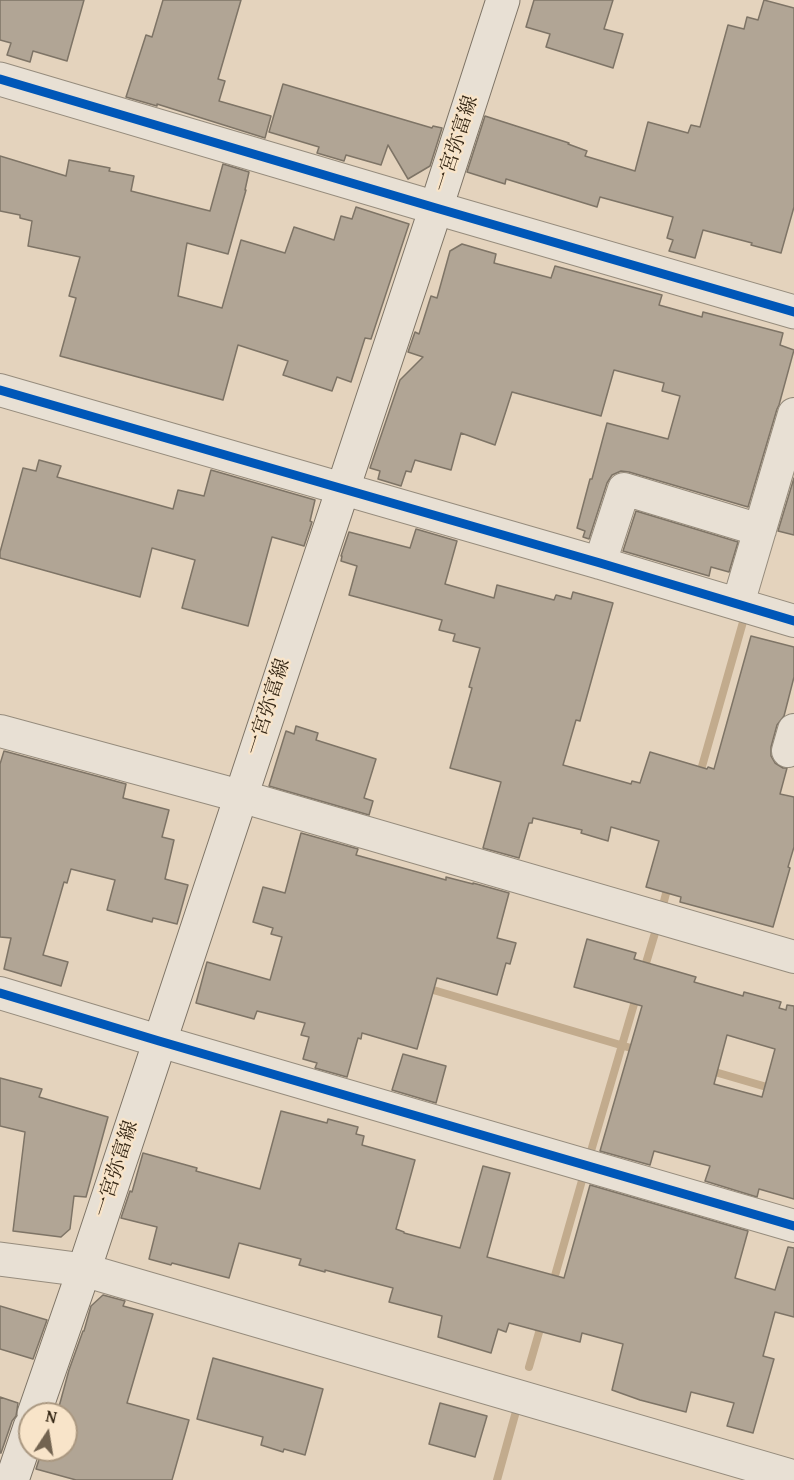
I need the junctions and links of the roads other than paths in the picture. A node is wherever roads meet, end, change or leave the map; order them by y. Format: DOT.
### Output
graph roads {
  1 [pos="503,0"];
  2 [pos="0,79"];
  3 [pos="436,208"];
  4 [pos="794,312"];
  5 [pos="0,390"];
  6 [pos="794,414"];
  7 [pos="342,489"];
  8 [pos="760,530"];
  9 [pos="600,563"];
  10 [pos="738,604"];
  11 [pos="794,621"];
  12 [pos="0,731"];
  13 [pos="240,796"];
  14 [pos="794,957"];
  15 [pos="0,993"];
  16 [pos="159,1041"];
  17 [pos="794,1226"];
  18 [pos="0,1259"];
  19 [pos="84,1270"];
  20 [pos="38,1402"];
  21 [pos="18,1462"];
  22 [pos="794,1477"];
  23 [pos="12,1480"];
  1 -- 3 [label="street, 一宮弥富線"];
  2 -- 3 [label="street"];
  3 -- 4 [label="street"];
  3 -- 7 [label="street, 一宮弥富線"];
  5 -- 7 [label="street"];
  6 -- 8 [label="street"];
  7 -- 9 [label="street"];
  7 -- 13 [label="street, 一宮弥富線"];
  8 -- 9 [label="street"];
  8 -- 10 [label="street"];
  9 -- 10 [label="street"];
  10 -- 11 [label="street"];
  12 -- 13 [label="street"];
  13 -- 14 [label="street"];
  13 -- 16 [label="street, 一宮弥富線"];
  15 -- 16 [label="street"];
  16 -- 17 [label="street"];
  16 -- 19 [label="street, 一宮弥富線"];
  18 -- 19 [label="street"];
  19 -- 20 [label="street, 一宮弥富線"];
  19 -- 22 [label="street"];
  21 -- 23 [label="street"];
}
